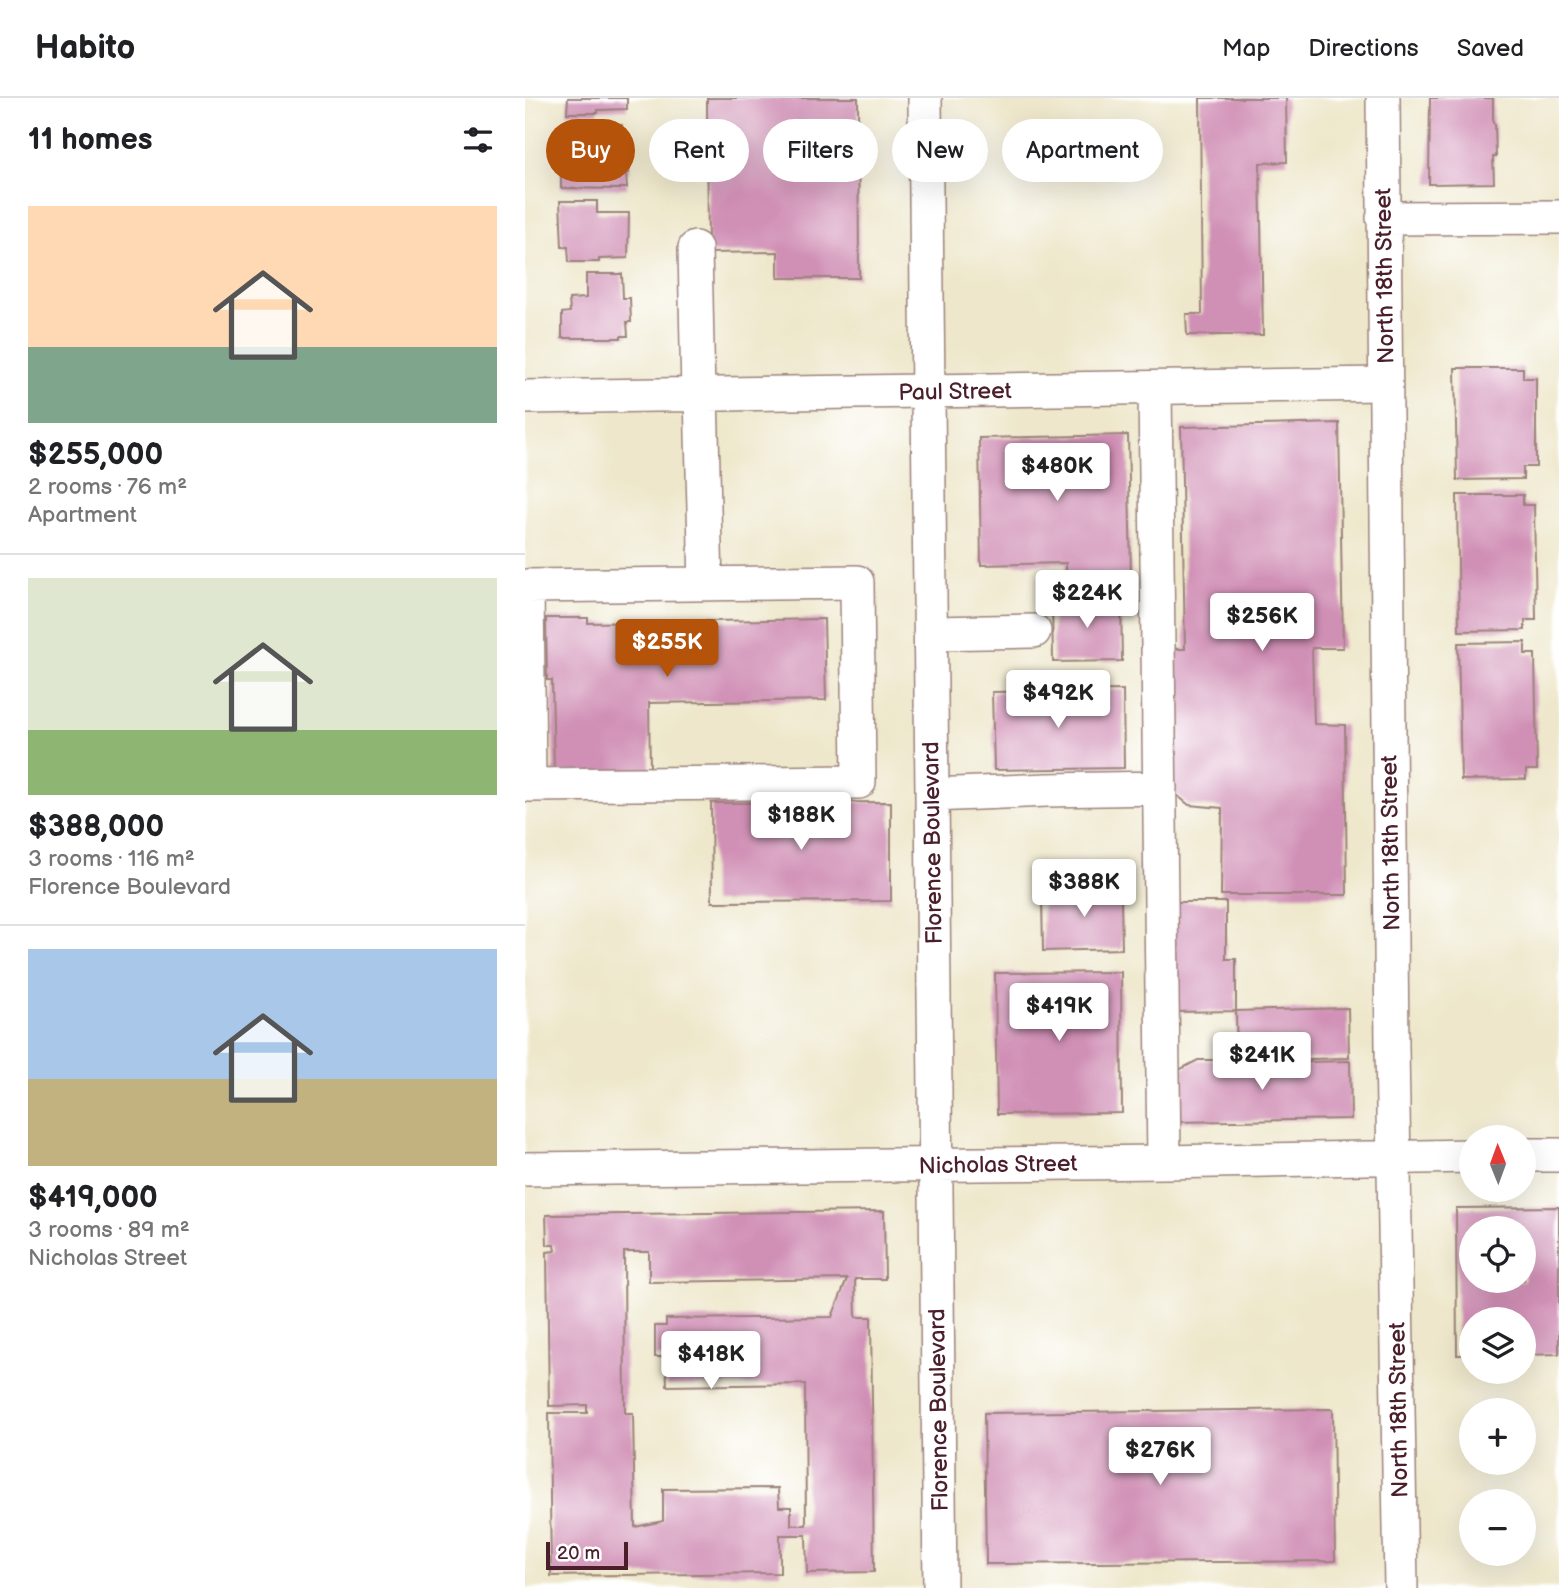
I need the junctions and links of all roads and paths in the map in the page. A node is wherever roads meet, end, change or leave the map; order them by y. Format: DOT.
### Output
graph roads {
  1 [pos="925,98"];
  2 [pos="1383,98"];
  3 [pos="1559,217"];
  4 [pos="1383,218"];
  5 [pos="695,248"];
  6 [pos="1385,384"];
  7 [pos="1155,388"];
  8 [pos="928,391"];
  9 [pos="699,395"];
  10 [pos="525,397"];
  11 [pos="706,584"];
  12 [pos="1034,631"];
  13 [pos="930,634"];
  14 [pos="1160,788"];
  15 [pos="932,795"];
  16 [pos="1537,1155"];
  17 [pos="1559,1155"];
  18 [pos="1459,1156"];
  19 [pos="1394,1157"];
  20 [pos="1164,1162"];
  21 [pos="936,1165"];
  22 [pos="525,1169"];
  23 [pos="940,1588"];
  24 [pos="1401,1588"];
  1 -- 8 [label="street, Florence Boulevard"];
  2 -- 4 [label="street, North 18th Street"];
  3 -- 4 [label="street"];
  4 -- 6 [label="street, North 18th Street"];
  5 -- 9 [label="street"];
  6 -- 7 [label="street, Paul Street"];
  6 -- 19 [label="street, North 18th Street"];
  7 -- 8 [label="street, Paul Street"];
  7 -- 14 [label="street"];
  8 -- 9 [label="street, Paul Street"];
  8 -- 13 [label="street, Florence Boulevard"];
  9 -- 10 [label="street, Paul Street"];
  9 -- 11 [label="street"];
  11 -- 11 [label="street"];
  12 -- 13 [label="street"];
  13 -- 15 [label="street, Florence Boulevard"];
  14 -- 15 [label="street"];
  14 -- 20 [label="street"];
  15 -- 21 [label="street, Florence Boulevard"];
  16 -- 17 [label="street"];
  18 -- 19 [label="street, Nicholas Street"];
  19 -- 20 [label="street, Nicholas Street"];
  19 -- 24 [label="street, North 18th Street"];
  20 -- 21 [label="street, Nicholas Street"];
  21 -- 22 [label="street, Nicholas Street"];
  21 -- 23 [label="street, Florence Boulevard"];
}
